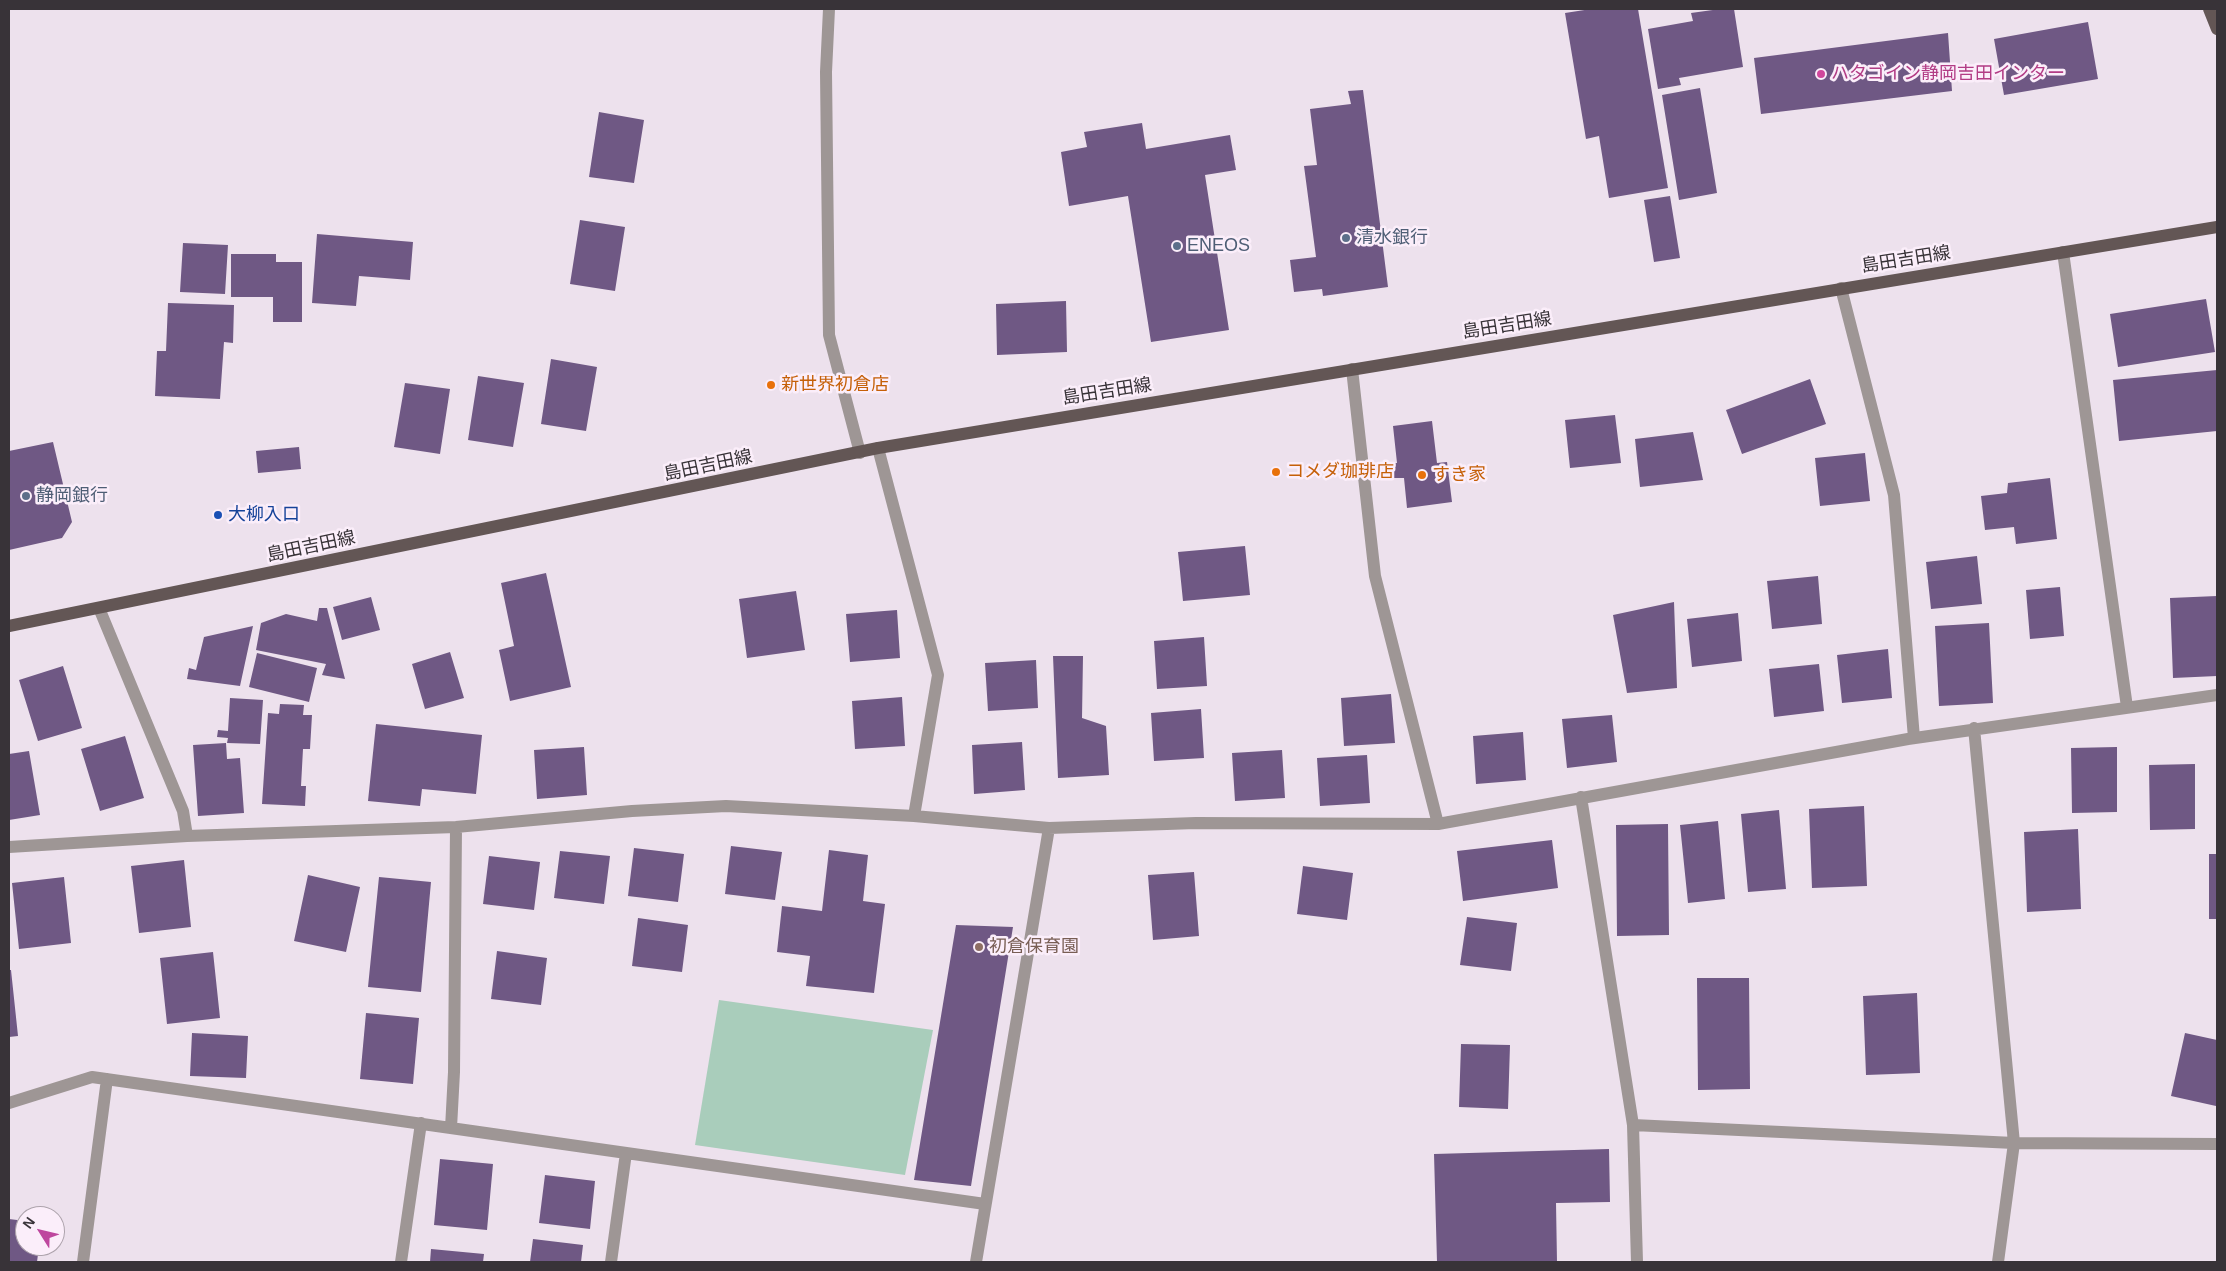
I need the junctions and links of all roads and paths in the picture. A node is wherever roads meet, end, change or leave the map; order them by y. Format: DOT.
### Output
graph roads {
  1 [pos="829,9"];
  2 [pos="2209,9"];
  3 [pos="2217,29"];
  4 [pos="2217,227"];
  5 [pos="2063,252"];
  6 [pos="1841,288"];
  7 [pos="1352,369"];
  8 [pos="878,448"];
  9 [pos="860,453"];
  10 [pos="98,608"];
  11 [pos="9,626"];
  12 [pos="2217,695"];
  13 [pos="2128,706"];
  14 [pos="1974,728"];
  15 [pos="1914,738"];
  16 [pos="1581,798"];
  17 [pos="914,816"];
  18 [pos="1438,824"];
  19 [pos="456,827"];
  20 [pos="1049,828"];
  21 [pos="187,836"];
  22 [pos="9,847"];
  23 [pos="107,1079"];
  24 [pos="9,1103"];
  25 [pos="421,1123"];
  26 [pos="1633,1125"];
  27 [pos="451,1128"];
  28 [pos="2014,1143"];
  29 [pos="2217,1144"];
  30 [pos="626,1153"];
  31 [pos="985,1204"];
  32 [pos="83,1262"];
  33 [pos="401,1262"];
  34 [pos="611,1262"];
  35 [pos="976,1262"];
  36 [pos="1637,1262"];
  37 [pos="1998,1262"];
  1 -- 9 [label="street"];
  2 -- 3 [label="main road"];
  4 -- 5 [label="main road, 島田吉田線"];
  5 -- 6 [label="main road, 島田吉田線"];
  5 -- 13 [label="street"];
  6 -- 7 [label="main road, 島田吉田線"];
  6 -- 15 [label="street"];
  7 -- 8 [label="main road, 島田吉田線"];
  7 -- 18 [label="street"];
  8 -- 9 [label="main road, 島田吉田線"];
  8 -- 17 [label="street"];
  9 -- 10 [label="main road, 島田吉田線"];
  10 -- 11 [label="main road, 島田吉田線"];
  10 -- 21 [label="street"];
  12 -- 13 [label="street"];
  13 -- 14 [label="street"];
  14 -- 15 [label="street"];
  14 -- 28 [label="street"];
  15 -- 16 [label="street"];
  16 -- 18 [label="street"];
  16 -- 26 [label="street"];
  17 -- 19 [label="street"];
  17 -- 20 [label="street"];
  18 -- 20 [label="street"];
  19 -- 21 [label="street"];
  19 -- 27 [label="street"];
  20 -- 31 [label="street"];
  21 -- 22 [label="street"];
  23 -- 24 [label="street"];
  23 -- 25 [label="street"];
  23 -- 32 [label="street"];
  25 -- 27 [label="street"];
  25 -- 33 [label="street"];
  26 -- 28 [label="street"];
  26 -- 36 [label="street"];
  27 -- 30 [label="street"];
  28 -- 29 [label="street"];
  28 -- 37 [label="street"];
  30 -- 31 [label="street"];
  30 -- 34 [label="street"];
  31 -- 35 [label="street"];
}
